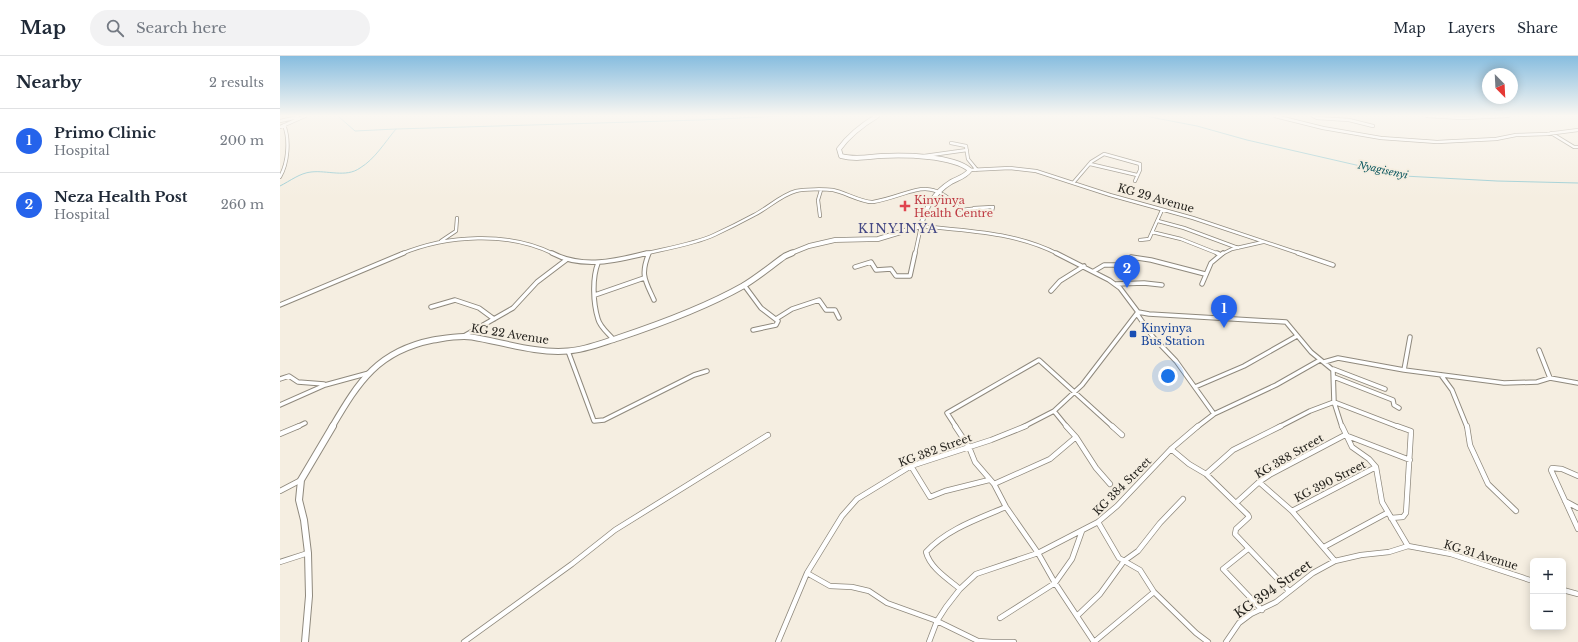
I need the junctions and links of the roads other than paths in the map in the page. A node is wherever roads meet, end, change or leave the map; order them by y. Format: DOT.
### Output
graph roads {
  1 [pos="287,143"];
  2 [pos="844,143"];
  3 [pos="953,143"];
  4 [pos="1568,143"];
  5 [pos="1578,147"];
  6 [pos="967,150"];
  7 [pos="916,158"];
  8 [pos="1090,164"];
  9 [pos="970,170"];
  10 [pos="977,170"];
  11 [pos="1137,175"];
  12 [pos="280,177"];
  13 [pos="1135,181"];
  14 [pos="1073,183"];
  15 [pos="821,190"];
  16 [pos="939,192"];
  17 [pos="974,208"];
  18 [pos="1162,210"];
  19 [pos="820,216"];
  20 [pos="457,218"];
  21 [pos="1158,221"];
  22 [pos="921,226"];
  23 [pos="1152,232"];
  24 [pos="1140,240"];
  25 [pos="440,242"];
  26 [pos="1264,242"];
  27 [pos="1238,248"];
  28 [pos="649,253"];
  29 [pos="1219,254"];
  30 [pos="566,260"];
  31 [pos="598,263"];
  32 [pos="1084,266"];
  33 [pos="1333,266"];
  34 [pos="855,267"];
  35 [pos="1094,272"];
  36 [pos="1205,274"];
  37 [pos="644,278"];
  38 [pos="1116,284"];
  39 [pos="1202,284"];
  40 [pos="744,285"];
  41 [pos="1162,285"];
  42 [pos="1051,291"];
  43 [pos="594,295"];
  44 [pos="654,300"];
  45 [pos="280,305"];
  46 [pos="431,307"];
  47 [pos="1138,313"];
  48 [pos="839,318"];
  49 [pos="494,319"];
  50 [pos="776,319"];
  51 [pos="753,330"];
  52 [pos="1297,336"];
  53 [pos="462,337"];
  54 [pos="1410,337"];
  55 [pos="613,339"];
  56 [pos="1539,350"];
  57 [pos="568,351"];
  58 [pos="1322,361"];
  59 [pos="1333,369"];
  60 [pos="1404,370"];
  61 [pos="707,371"];
  62 [pos="369,373"];
  63 [pos="1441,375"];
  64 [pos="1334,377"];
  65 [pos="1550,378"];
  66 [pos="280,380"];
  67 [pos="1578,383"];
  68 [pos="325,384"];
  69 [pos="1195,388"];
  70 [pos="1385,388"];
  71 [pos="1074,393"];
  72 [pos="1334,402"];
  73 [pos="280,406"];
  74 [pos="1399,408"];
  75 [pos="1054,410"];
  76 [pos="1214,414"];
  77 [pos="305,422"];
  78 [pos="280,434"];
  79 [pos="768,435"];
  80 [pos="1122,435"];
  81 [pos="1345,435"];
  82 [pos="1076,437"];
  83 [pos="969,447"];
  84 [pos="1170,449"];
  85 [pos="1410,460"];
  86 [pos="912,466"];
  87 [pos="1376,467"];
  88 [pos="1206,474"];
  89 [pos="1578,476"];
  90 [pos="301,480"];
  91 [pos="989,480"];
  92 [pos="1259,482"];
  93 [pos="994,484"];
  94 [pos="1110,484"];
  95 [pos="280,491"];
  96 [pos="1183,499"];
  97 [pos="1565,501"];
  98 [pos="1236,503"];
  99 [pos="1006,506"];
  100 [pos="1578,508"];
  101 [pos="1292,511"];
  102 [pos="1516,511"];
  103 [pos="1388,513"];
  104 [pos="1391,518"];
  105 [pos="1572,519"];
  106 [pos="1098,522"];
  107 [pos="1578,523"];
  108 [pos="1578,529"];
  109 [pos="1082,531"];
  110 [pos="1408,546"];
  111 [pos="1324,547"];
  112 [pos="1248,549"];
  113 [pos="308,553"];
  114 [pos="1038,553"];
  115 [pos="1124,561"];
  116 [pos="1335,561"];
  117 [pos="280,562"];
  118 [pos="807,573"];
  119 [pos="1530,580"];
  120 [pos="1055,583"];
  121 [pos="960,589"];
  122 [pos="1289,591"];
  123 [pos="1566,591"];
  124 [pos="1154,592"];
  125 [pos="1578,594"];
  126 [pos="1262,610"];
  127 [pos="1077,616"];
  128 [pos="1000,618"];
  129 [pos="937,621"];
  130 [pos="305,642"];
  131 [pos="464,642"];
  132 [pos="778,642"];
  133 [pos="929,642"];
  134 [pos="992,642"];
  135 [pos="1014,642"];
  136 [pos="1094,642"];
  137 [pos="1208,642"];
  138 [pos="1226,642"];
  1 -- 12 [label="street"];
  2 -- 7 [label="street"];
  3 -- 6 [label="street"];
  4 -- 5 [label="street"];
  6 -- 7 [label="street"];
  6 -- 10 [label="street"];
  7 -- 9 [label="street"];
  8 -- 11 [label="street"];
  8 -- 11 [label="street"];
  8 -- 14 [label="street"];
  9 -- 10 [label="street, KG 29 Avenue"];
  9 -- 16 [label="street"];
  10 -- 14 [label="street, KG 29 Avenue"];
  11 -- 13 [label="street"];
  14 -- 18 [label="street, KG 29 Avenue"];
  15 -- 16 [label="street"];
  15 -- 19 [label="street"];
  15 -- 28 [label="street"];
  16 -- 17 [label="street"];
  16 -- 22 [label="street"];
  18 -- 21 [label="street"];
  18 -- 26 [label="street, KG 29 Avenue"];
  20 -- 25 [label="street"];
  21 -- 23 [label="street"];
  21 -- 27 [label="street"];
  22 -- 32 [label="street"];
  22 -- 34 [label="street"];
  22 -- 40 [label="street, KG 22 Avenue"];
  23 -- 24 [label="street"];
  23 -- 29 [label="street"];
  25 -- 30 [label="street"];
  25 -- 45 [label="street"];
  26 -- 27 [label="street"];
  26 -- 33 [label="street, KG 29 Avenue"];
  27 -- 29 [label="street"];
  28 -- 31 [label="street"];
  28 -- 37 [label="street"];
  29 -- 36 [label="street"];
  30 -- 31 [label="street"];
  30 -- 49 [label="street"];
  31 -- 43 [label="street"];
  32 -- 35 [label="street"];
  32 -- 42 [label="street"];
  35 -- 36 [label="street"];
  35 -- 38 [label="street"];
  36 -- 39 [label="street"];
  37 -- 43 [label="street"];
  37 -- 44 [label="street"];
  38 -- 41 [label="street"];
  38 -- 47 [label="street"];
  40 -- 50 [label="street"];
  40 -- 55 [label="street, KG 22 Avenue"];
  43 -- 55 [label="street"];
  46 -- 49 [label="street"];
  47 -- 52 [label="street"];
  47 -- 69 [label="street"];
  47 -- 71 [label="street, KG 382 Street"];
  48 -- 50 [label="street"];
  49 -- 53 [label="street"];
  50 -- 51 [label="street"];
  52 -- 58 [label="street"];
  52 -- 69 [label="street"];
  53 -- 57 [label="street, KG 22 Avenue"];
  53 -- 62 [label="street, KG 22 Avenue"];
  54 -- 60 [label="street"];
  55 -- 57 [label="street, KG 22 Avenue"];
  56 -- 65 [label="street"];
  57 -- 61 [label="street"];
  58 -- 59 [label="street"];
  58 -- 60 [label="street"];
  58 -- 76 [label="street, KG 384 Street"];
  59 -- 64 [label="street"];
  59 -- 70 [label="street"];
  60 -- 63 [label="street"];
  62 -- 68 [label="street"];
  62 -- 90 [label="street, KG 22 Avenue"];
  63 -- 65 [label="street"];
  63 -- 102 [label="street"];
  64 -- 72 [label="street"];
  64 -- 74 [label="street"];
  65 -- 67 [label="street"];
  66 -- 68 [label="street"];
  68 -- 73 [label="street"];
  69 -- 76 [label="street"];
  71 -- 75 [label="street, KG 382 Street"];
  71 -- 80 [label="street"];
  71 -- 83 [label="street"];
  72 -- 81 [label="street"];
  72 -- 85 [label="street"];
  72 -- 88 [label="street"];
  75 -- 82 [label="street"];
  75 -- 83 [label="street, KG 382 Street"];
  76 -- 84 [label="street, KG 384 Street"];
  77 -- 78 [label="street"];
  79 -- 131 [label="street"];
  81 -- 85 [label="street"];
  81 -- 87 [label="street"];
  81 -- 92 [label="street, KG 388 Street"];
  82 -- 93 [label="street"];
  82 -- 94 [label="street"];
  83 -- 86 [label="street, KG 382 Street"];
  83 -- 91 [label="street"];
  84 -- 88 [label="street"];
  84 -- 106 [label="street, KG 384 Street"];
  85 -- 104 [label="street"];
  86 -- 91 [label="street"];
  86 -- 118 [label="street, KG 382 Street"];
  87 -- 101 [label="street, KG 390 Street"];
  87 -- 103 [label="street"];
  88 -- 98 [label="street"];
  89 -- 97 [label="street"];
  90 -- 95 [label="street"];
  90 -- 113 [label="street, KG 22 Avenue"];
  91 -- 93 [label="street"];
  92 -- 98 [label="street, KG 388 Street"];
  92 -- 101 [label="street"];
  93 -- 99 [label="street"];
  96 -- 115 [label="street"];
  97 -- 100 [label="street"];
  97 -- 105 [label="street"];
  98 -- 112 [label="street"];
  99 -- 114 [label="street"];
  99 -- 121 [label="street"];
  101 -- 111 [label="street"];
  103 -- 104 [label="street"];
  103 -- 111 [label="street"];
  104 -- 110 [label="street"];
  105 -- 107 [label="street"];
  105 -- 108 [label="street"];
  106 -- 109 [label="street, KG 384 Street"];
  106 -- 115 [label="street"];
  109 -- 114 [label="street, KG 384 Street"];
  109 -- 120 [label="street"];
  110 -- 116 [label="street, KG 394 Street"];
  110 -- 119 [label="street, KG 31 Avenue"];
  111 -- 116 [label="street"];
  112 -- 122 [label="street"];
  112 -- 126 [label="street"];
  113 -- 117 [label="street"];
  113 -- 130 [label="street, KG 22 Avenue"];
  114 -- 120 [label="street"];
  114 -- 121 [label="street, KG 384 Street"];
  115 -- 124 [label="street"];
  115 -- 127 [label="street"];
  116 -- 122 [label="street, KG 394 Street"];
  118 -- 129 [label="street"];
  118 -- 132 [label="street, KG 382 Street"];
  120 -- 127 [label="street"];
  120 -- 128 [label="street"];
  121 -- 129 [label="street, KG 384 Street"];
  122 -- 126 [label="street, KG 394 Street"];
  123 -- 125 [label="street"];
  124 -- 136 [label="street"];
  124 -- 137 [label="street"];
  126 -- 138 [label="street, KG 394 Street"];
  127 -- 136 [label="street"];
  129 -- 133 [label="street, KG 384 Street"];
  129 -- 134 [label="street"];
  134 -- 135 [label="street"];
}
